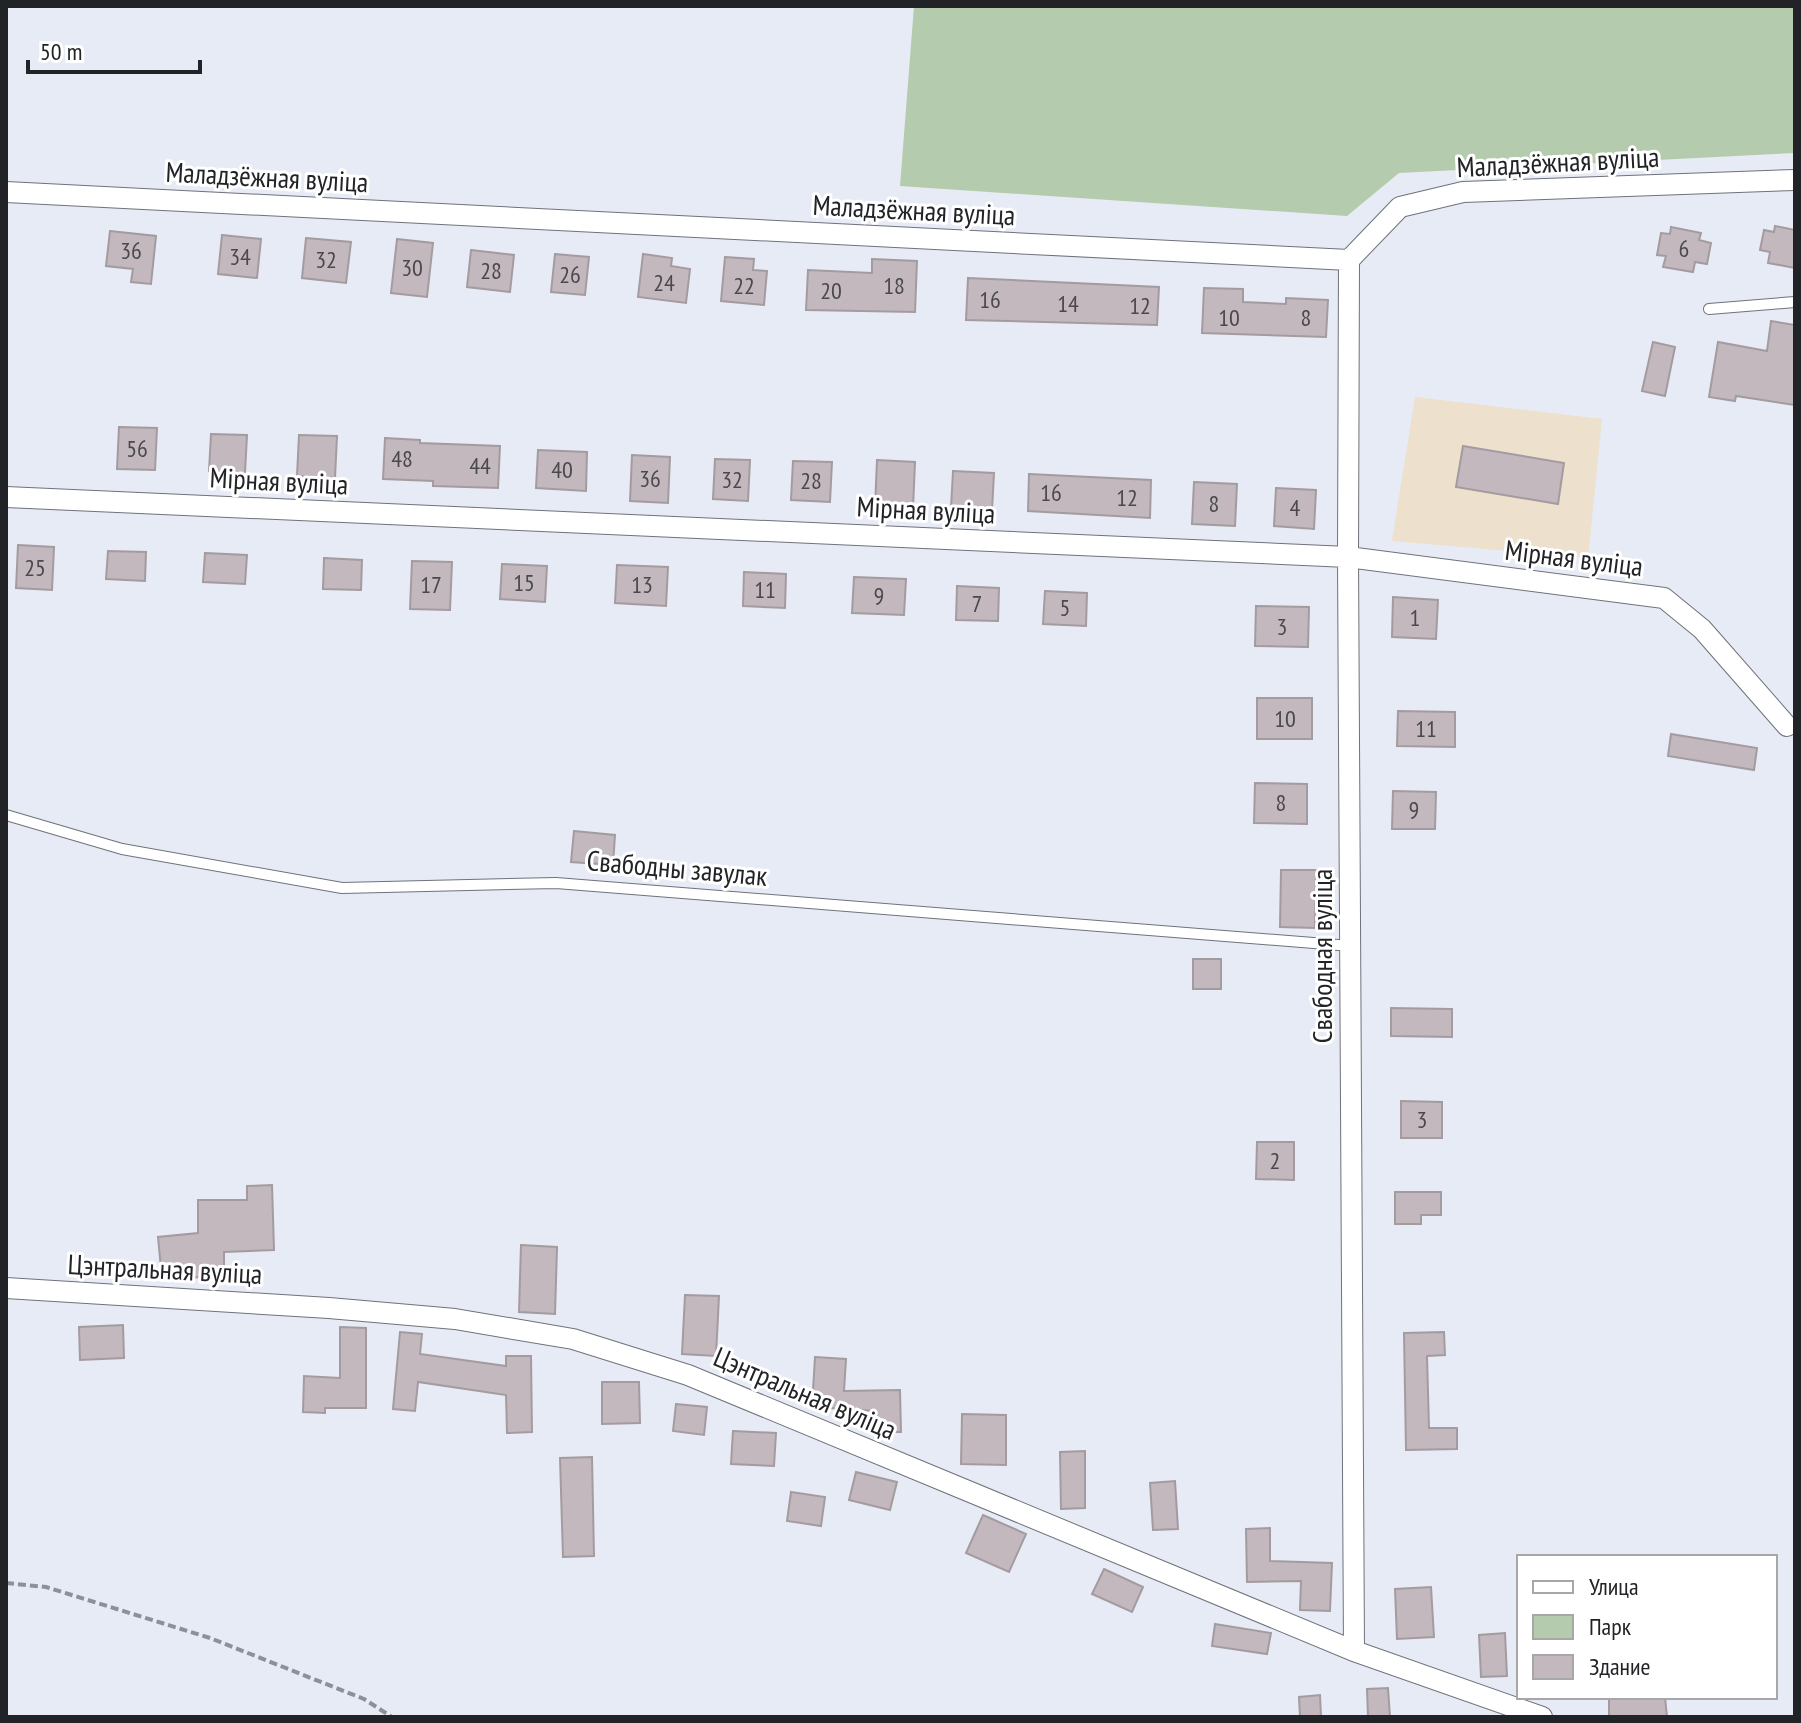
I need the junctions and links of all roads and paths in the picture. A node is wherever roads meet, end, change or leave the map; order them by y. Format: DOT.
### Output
graph roads {
  1 [pos="1795,180"];
  2 [pos="6,192"];
  3 [pos="1349,260"];
  4 [pos="1795,302"];
  5 [pos="1709,309"];
  6 [pos="6,497"];
  7 [pos="1348,557"];
  8 [pos="1787,726"];
  9 [pos="6,815"];
  10 [pos="1351,946"];
  11 [pos="6,1288"];
  12 [pos="6,1583"];
  13 [pos="1354,1651"];
  14 [pos="392,1717"];
  15 [pos="1542,1717"];
  1 -- 3 [label="street, Маладзёжная вуліца"];
  2 -- 3 [label="street, Маладзёжная вуліца"];
  3 -- 7 [label="street, Свабодная вуліца"];
  4 -- 5 [label="lane"];
  6 -- 7 [label="street, Мірная вуліца"];
  7 -- 8 [label="street, Мірная вуліца"];
  7 -- 10 [label="street, Свабодная вуліца"];
  9 -- 10 [label="lane, Свабодны завулак"];
  10 -- 13 [label="street, Свабодная вуліца"];
  11 -- 13 [label="street, Цэнтральная вуліца"];
  12 -- 14 [label="path"];
  13 -- 15 [label="street, Цэнтральная вуліца"];
}
